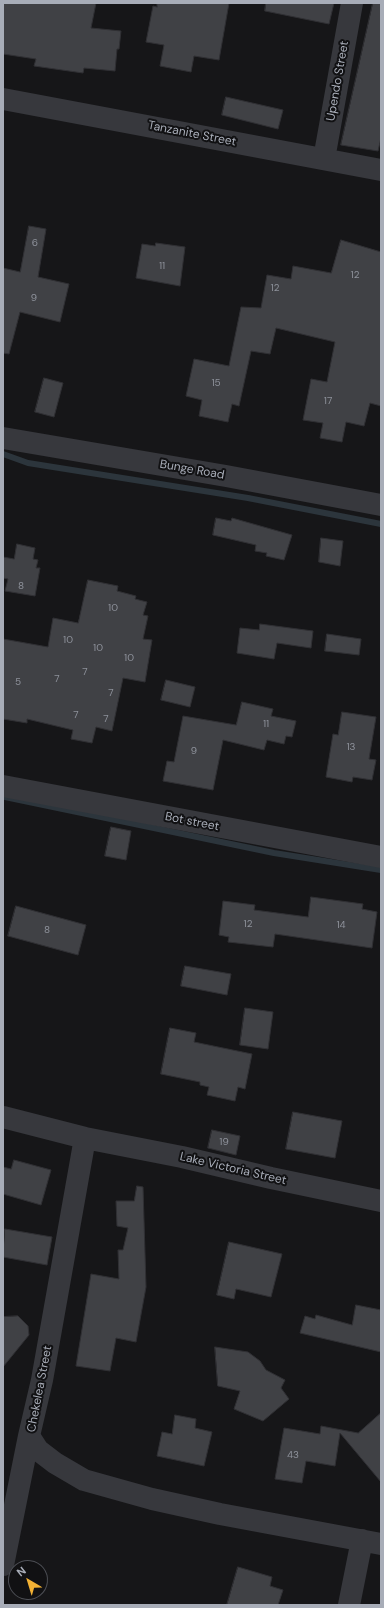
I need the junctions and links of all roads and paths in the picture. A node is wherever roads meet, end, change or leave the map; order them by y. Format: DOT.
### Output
graph roads {
  1 [pos="352,3"];
  2 [pos="3,98"];
  3 [pos="324,159"];
  4 [pos="381,170"];
  5 [pos="3,438"];
  6 [pos="381,505"];
  7 [pos="3,786"];
  8 [pos="381,857"];
  9 [pos="3,1117"];
  10 [pos="85,1138"];
  11 [pos="381,1201"];
  12 [pos="29,1436"];
  13 [pos="372,1542"];
  14 [pos="3,1565"];
  15 [pos="349,1605"];
  1 -- 3 [label="street, Upendo Street"];
  2 -- 3 [label="street, Tanzanite Street"];
  3 -- 4 [label="street, Tanzanite Street"];
  5 -- 6 [label="street, Bunge Road"];
  7 -- 8 [label="street, Bot street"];
  9 -- 10 [label="street, Lake Victoria Street"];
  10 -- 11 [label="street, Lake Victoria Street"];
  10 -- 12 [label="street, Chekelea Street"];
  12 -- 13 [label="street, Chekelea Street"];
  12 -- 14 [label="street"];
  13 -- 15 [label="street"];
}
